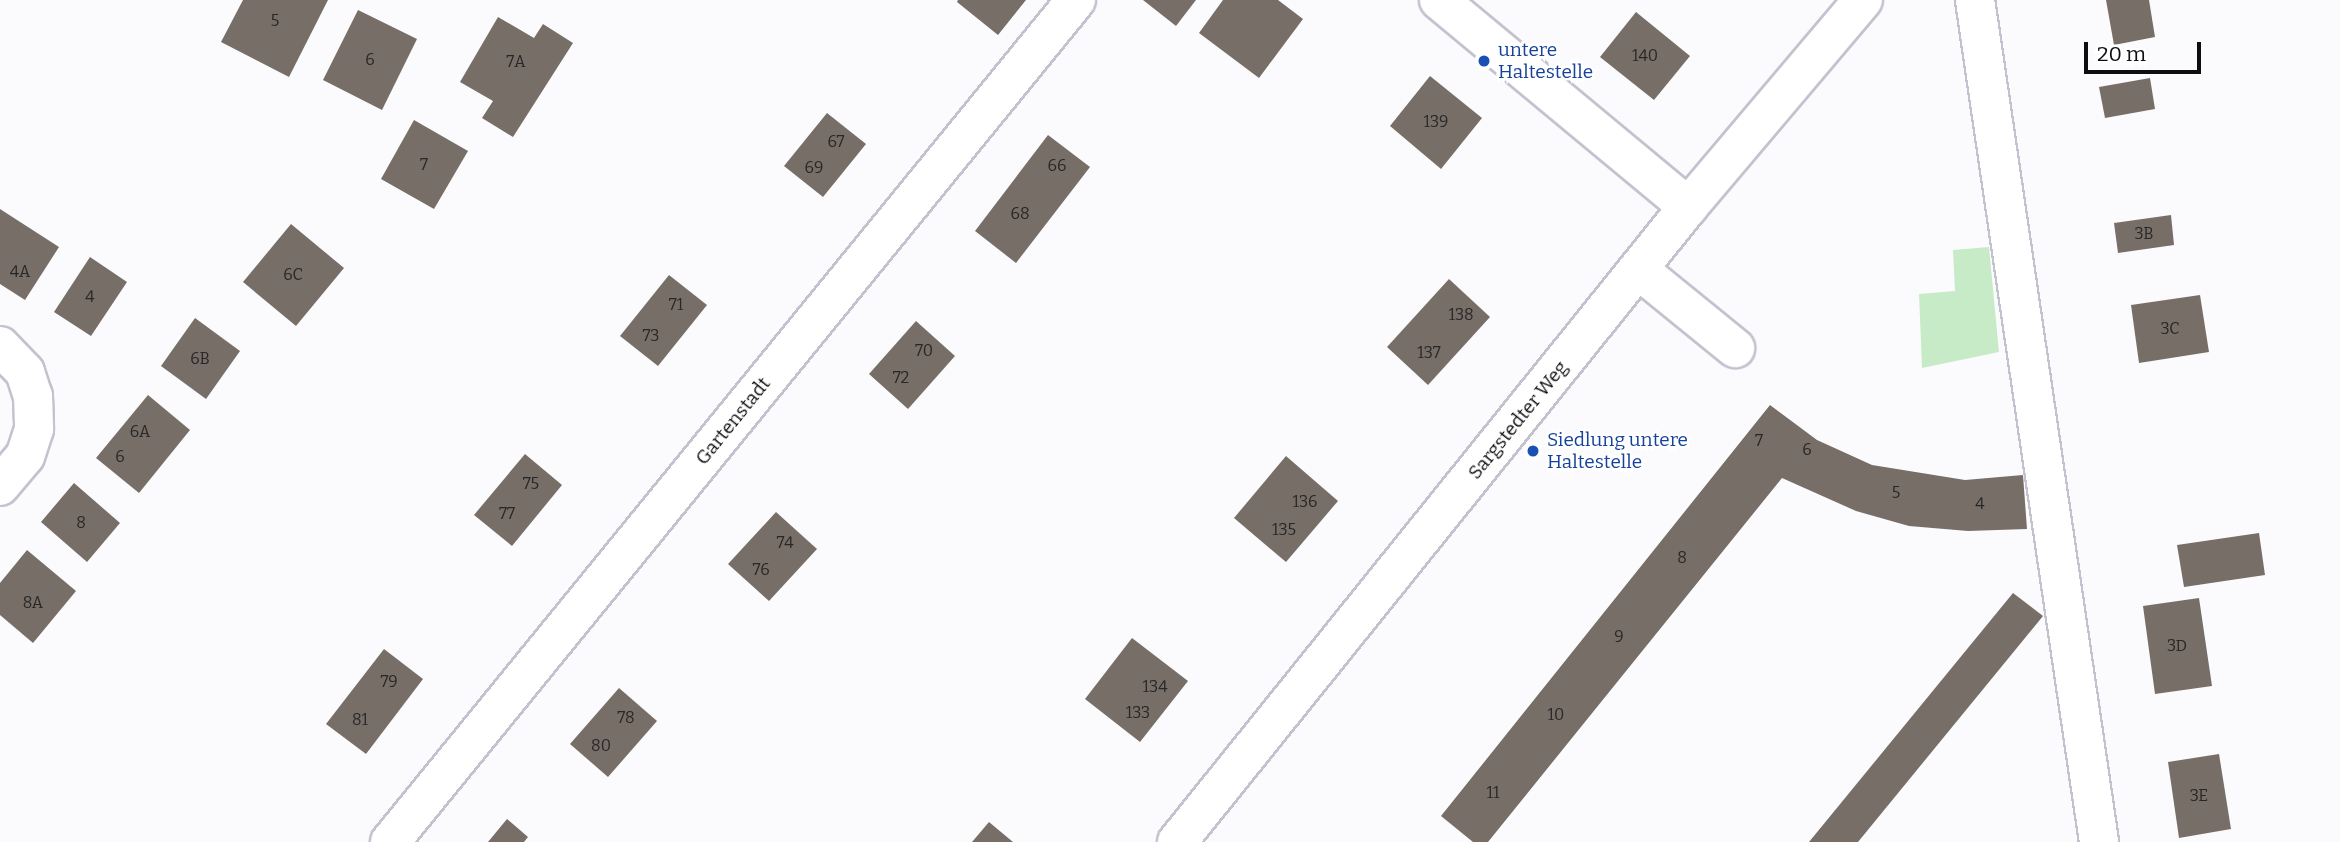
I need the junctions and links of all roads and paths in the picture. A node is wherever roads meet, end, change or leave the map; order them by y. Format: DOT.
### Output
graph roads {
  1 [pos="1076,0"];
  2 [pos="1439,0"];
  3 [pos="1863,0"];
  4 [pos="1975,0"];
  5 [pos="1688,207"];
  6 [pos="1639,271"];
  7 [pos="0,346"];
  8 [pos="1735,348"];
  9 [pos="0,486"];
  10 [pos="390,842"];
  11 [pos="1177,842"];
  12 [pos="2099,842"];
  1 -- 10 [label="street, Gartenstadt"];
  2 -- 5 [label="street"];
  3 -- 5 [label="street, Sargstedter Weg"];
  4 -- 12 [label="street"];
  5 -- 6 [label="street, Sargstedter Weg"];
  6 -- 8 [label="street"];
  6 -- 11 [label="street, Sargstedter Weg"];
  7 -- 9 [label="street"];
}
